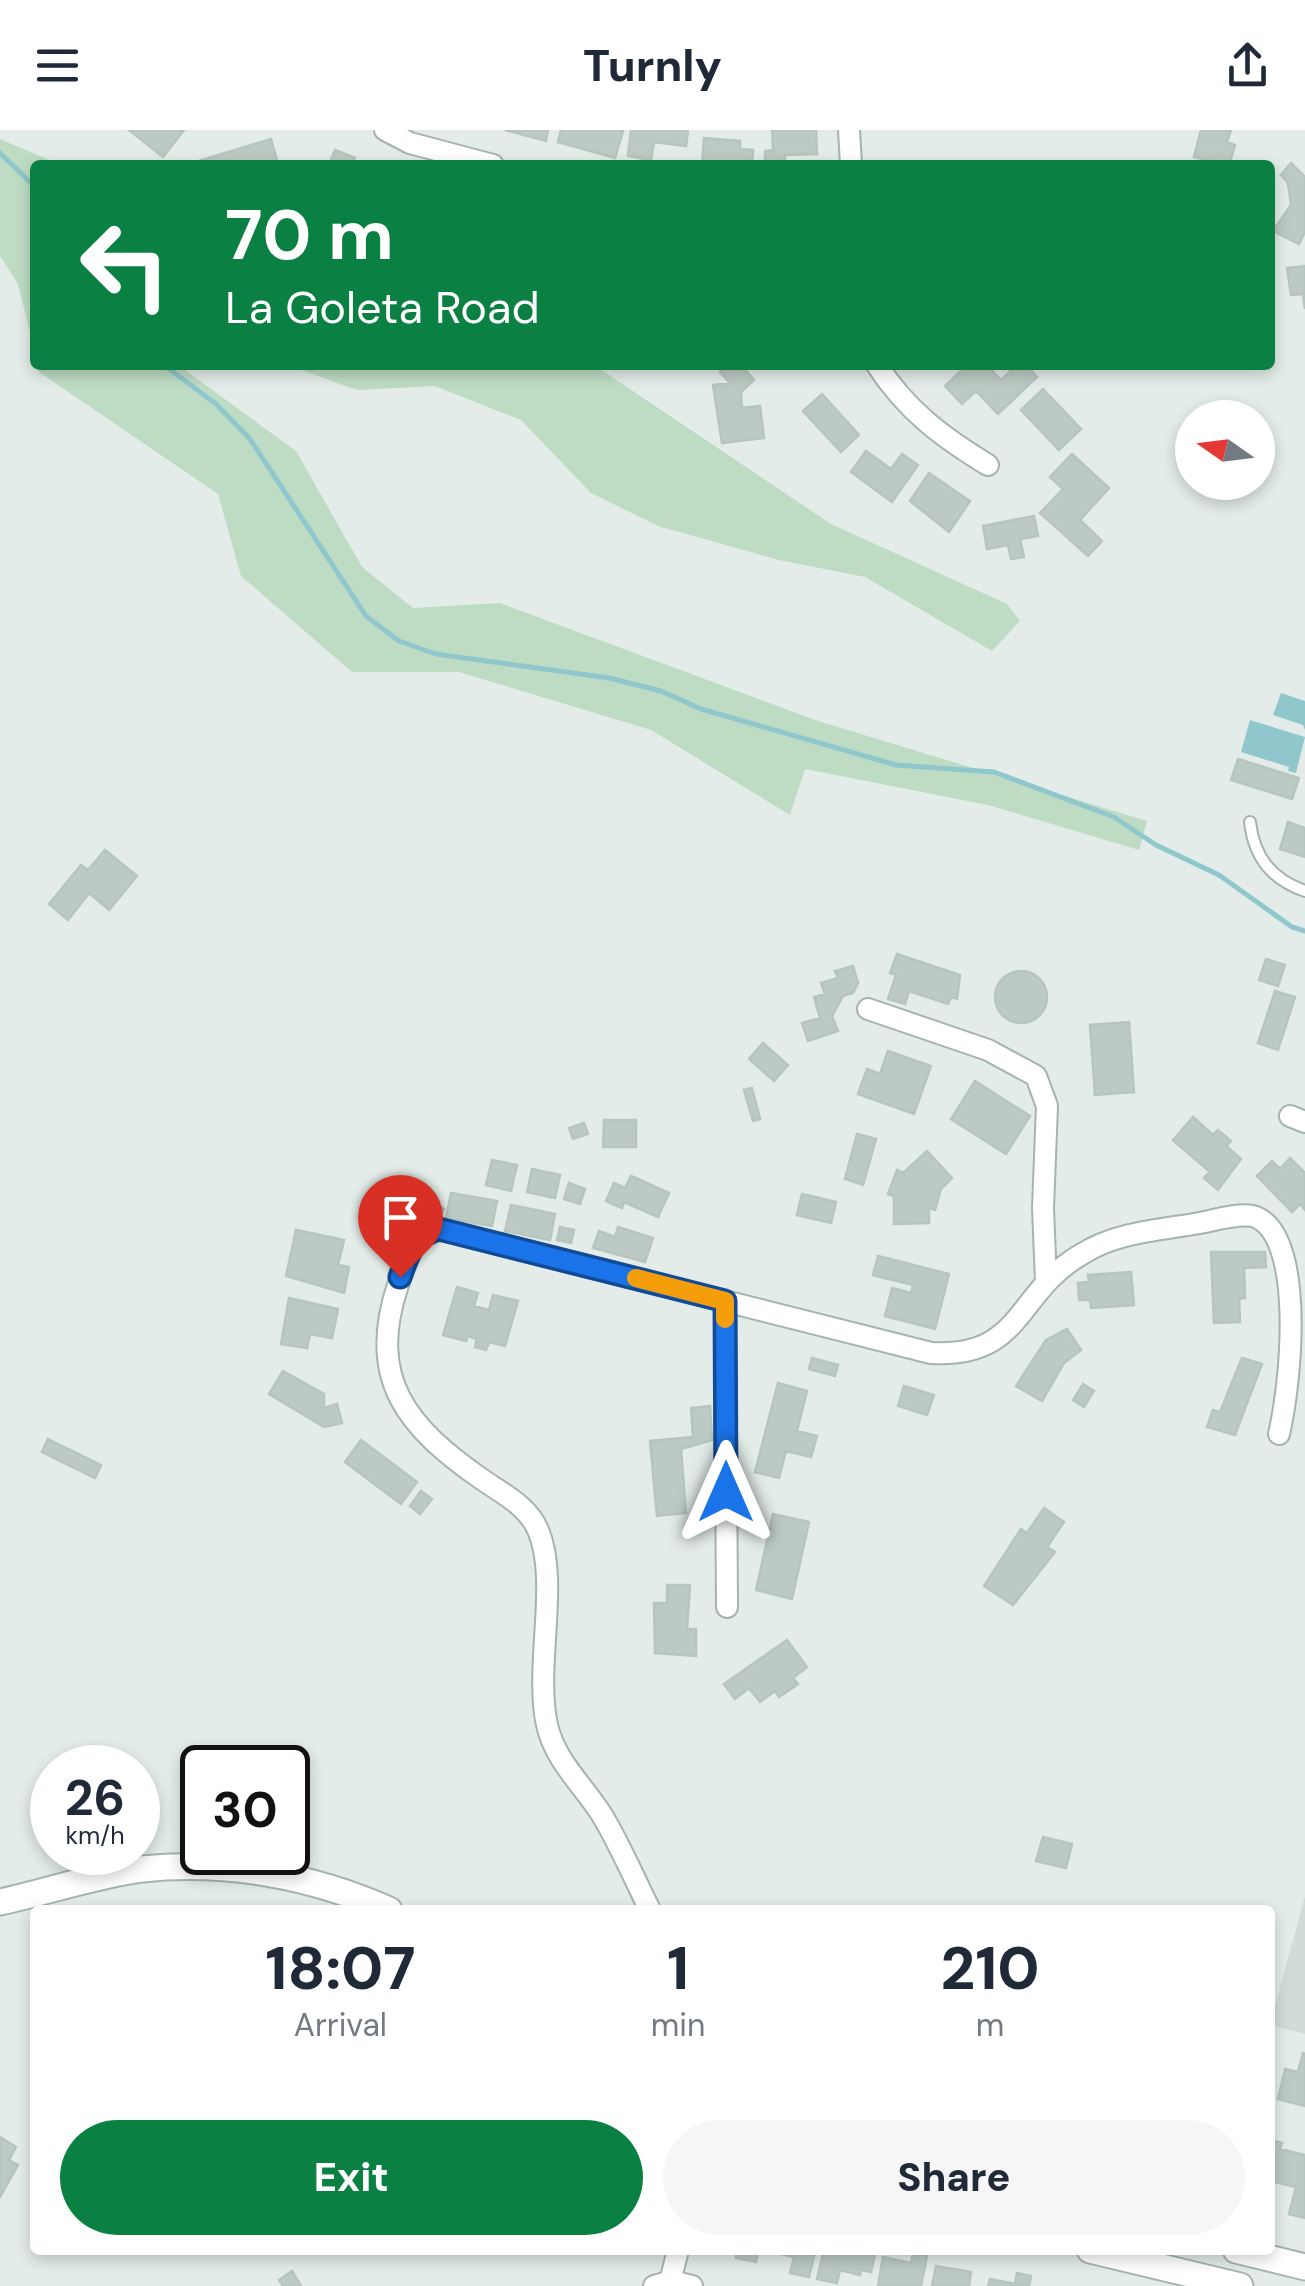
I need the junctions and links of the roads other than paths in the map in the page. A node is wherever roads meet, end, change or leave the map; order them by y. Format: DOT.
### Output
graph roads {
  1 [pos="385,130"];
  2 [pos="848,130"];
  3 [pos="475,160"];
  4 [pos="851,160"];
  5 [pos="879,370"];
  6 [pos="988,465"];
  7 [pos="1250,822"];
  8 [pos="1305,891"];
  9 [pos="868,1009"];
  10 [pos="1046,1282"];
  11 [pos="725,1301"];
  12 [pos="1279,1434"];
  13 [pos="726,1607"];
  14 [pos="0,1902"];
  15 [pos="378,1905"];
  16 [pos="648,1905"];
  17 [pos="676,2255"];
  18 [pos="1111,2255"];
  19 [pos="1256,2255"];
  20 [pos="1305,2267"];
  21 [pos="664,2284"];
  22 [pos="692,2286"];
  23 [pos="1240,2286"];
  1 -- 3 [label="street"];
  2 -- 4 [label="street"];
  5 -- 6 [label="street"];
  7 -- 8 [label="lane"];
  9 -- 10 [label="street"];
  10 -- 11 [label="street"];
  10 -- 12 [label="street"];
  11 -- 13 [label="street"];
  11 -- 16 [label="street"];
  14 -- 15 [label="street"];
  17 -- 21 [label="street"];
  18 -- 23 [label="street"];
  19 -- 20 [label="street"];
  21 -- 22 [label="street"];
}
